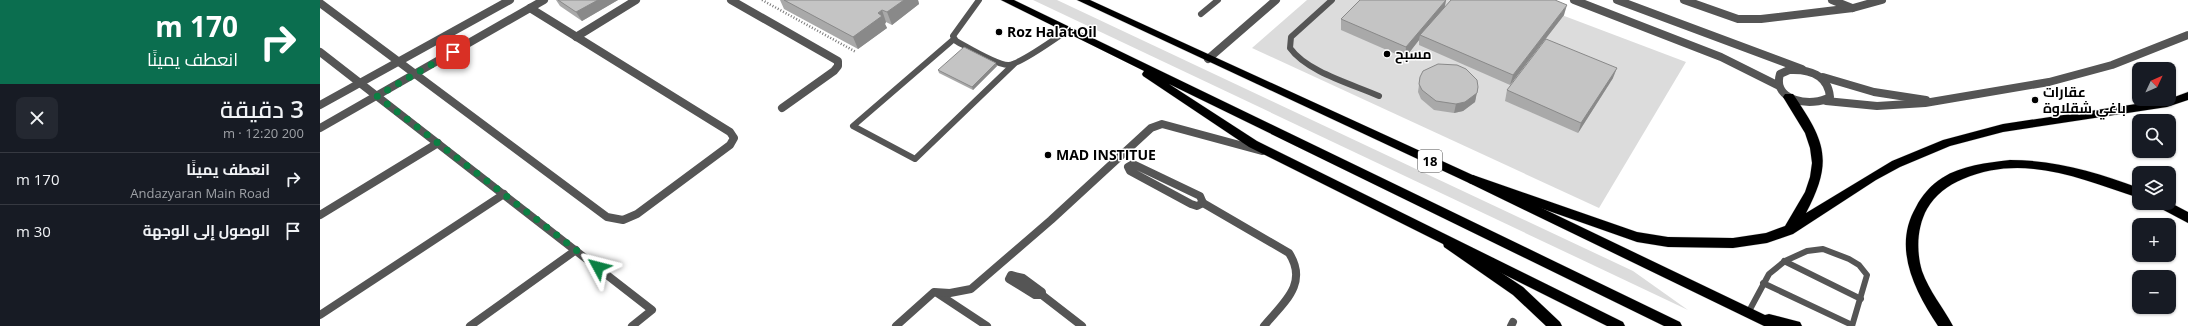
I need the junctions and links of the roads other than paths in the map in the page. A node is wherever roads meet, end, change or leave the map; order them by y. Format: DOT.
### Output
graph roads {
  1 [pos="509,0"];
  2 [pos="544,0"];
  3 [pos="636,0"];
  4 [pos="731,0"];
  5 [pos="979,0"];
  6 [pos="1006,0"];
  7 [pos="1082,0"];
  8 [pos="1218,0"];
  9 [pos="1276,0"];
  10 [pos="1332,0"];
  11 [pos="1574,0"];
  12 [pos="1617,0"];
  13 [pos="1684,0"];
  14 [pos="1832,0"];
  15 [pos="1882,0"];
  16 [pos="320,3"];
  17 [pos="530,8"];
  18 [pos="1853,8"];
  19 [pos="1200,14"];
  20 [pos="1068,30"];
  21 [pos="2188,35"];
  22 [pos="576,37"];
  23 [pos="954,39"];
  24 [pos="320,52"];
  25 [pos="1116,53"];
  26 [pos="1208,59"];
  27 [pos="398,62"];
  28 [pos="1014,64"];
  29 [pos="1802,70"];
  30 [pos="415,75"];
  31 [pos="1818,76"];
  32 [pos="360,83"];
  33 [pos="1779,86"];
  34 [pos="377,96"];
  35 [pos="1379,96"];
  36 [pos="1789,96"];
  37 [pos="2188,96"];
  38 [pos="1947,100"];
  39 [pos="1826,101"];
  40 [pos="320,105"];
  41 [pos="782,108"];
  42 [pos="320,128"];
  43 [pos="438,143"];
  44 [pos="1270,153"];
  45 [pos="1473,180"];
  46 [pos="2132,190"];
  47 [pos="504,194"];
  48 [pos="1203,203"];
  49 [pos="2173,210"];
  50 [pos="320,215"];
  51 [pos="2188,218"];
  52 [pos="1789,230"];
  53 [pos="1449,243"];
  54 [pos="576,250"];
  55 [pos="1784,261"];
  56 [pos="1764,283"];
  57 [pos="934,292"];
  58 [pos="1042,295"];
  59 [pos="1861,299"];
  60 [pos="1748,313"];
  61 [pos="320,315"];
  62 [pos="470,326"];
  63 [pos="632,326"];
  64 [pos="896,326"];
  65 [pos="987,326"];
  66 [pos="1082,326"];
  67 [pos="1264,326"];
  68 [pos="1555,326"];
  69 [pos="1619,326"];
  70 [pos="1676,326"];
  71 [pos="1776,326"];
  72 [pos="1796,326"];
  73 [pos="1852,326"];
  74 [pos="1946,326"];
  1 -- 27 [label="street"];
  2 -- 17 [label="street"];
  3 -- 22 [label="street"];
  4 -- 41 [label="street"];
  5 -- 23 [label="lane"];
  6 -- 20 [label="highway"];
  7 -- 26 [label="highway, 18"];
  8 -- 19 [label="lane"];
  9 -- 26 [label="street"];
  10 -- 35 [label="lane"];
  11 -- 33 [label="street"];
  12 -- 29 [label="street"];
  13 -- 18 [label="street"];
  14 -- 18 [label="street"];
  15 -- 18 [label="street"];
  16 -- 27 [label="street"];
  17 -- 22 [label="street"];
  17 -- 30 [label="street"];
  20 -- 25 [label="highway"];
  20 -- 28 [label="lane"];
  21 -- 38 [label="street"];
  22 -- 30 [label="street"];
  23 -- 28 [label="lane"];
  23 -- 28 [label="lane"];
  24 -- 32 [label="street"];
  25 -- 44 [label="highway"];
  25 -- 70 [label="highway"];
  26 -- 45 [label="highway, 18"];
  27 -- 30 [label="street"];
  27 -- 32 [label="street"];
  29 -- 31 [label="street"];
  29 -- 33 [label="street"];
  30 -- 34 [label="street"];
  31 -- 38 [label="street"];
  31 -- 39 [label="street"];
  32 -- 34 [label="street"];
  32 -- 40 [label="street"];
  33 -- 36 [label="street"];
  34 -- 42 [label="street"];
  34 -- 43 [label="street"];
  36 -- 39 [label="street"];
  36 -- 52 [label="highway"];
  37 -- 52 [label="highway"];
  38 -- 39 [label="street"];
  43 -- 47 [label="street"];
  43 -- 50 [label="street"];
  44 -- 53 [label="highway"];
  44 -- 57 [label="street"];
  45 -- 52 [label="highway"];
  45 -- 60 [label="highway, 18"];
  46 -- 74 [label="highway"];
  47 -- 54 [label="street"];
  47 -- 61 [label="street"];
  48 -- 48 [label="street"];
  48 -- 67 [label="street"];
  49 -- 51 [label="highway"];
  53 -- 68 [label="highway"];
  53 -- 69 [label="highway"];
  54 -- 62 [label="street"];
  54 -- 63 [label="street"];
  55 -- 56 [label="lane"];
  55 -- 59 [label="lane"];
  55 -- 59 [label="lane"];
  56 -- 60 [label="lane"];
  56 -- 73 [label="lane"];
  57 -- 64 [label="street"];
  57 -- 65 [label="street"];
  58 -- 66 [label="street"];
  59 -- 73 [label="lane"];
  60 -- 71 [label="highway, 18"];
  60 -- 72 [label="highway"];
}
